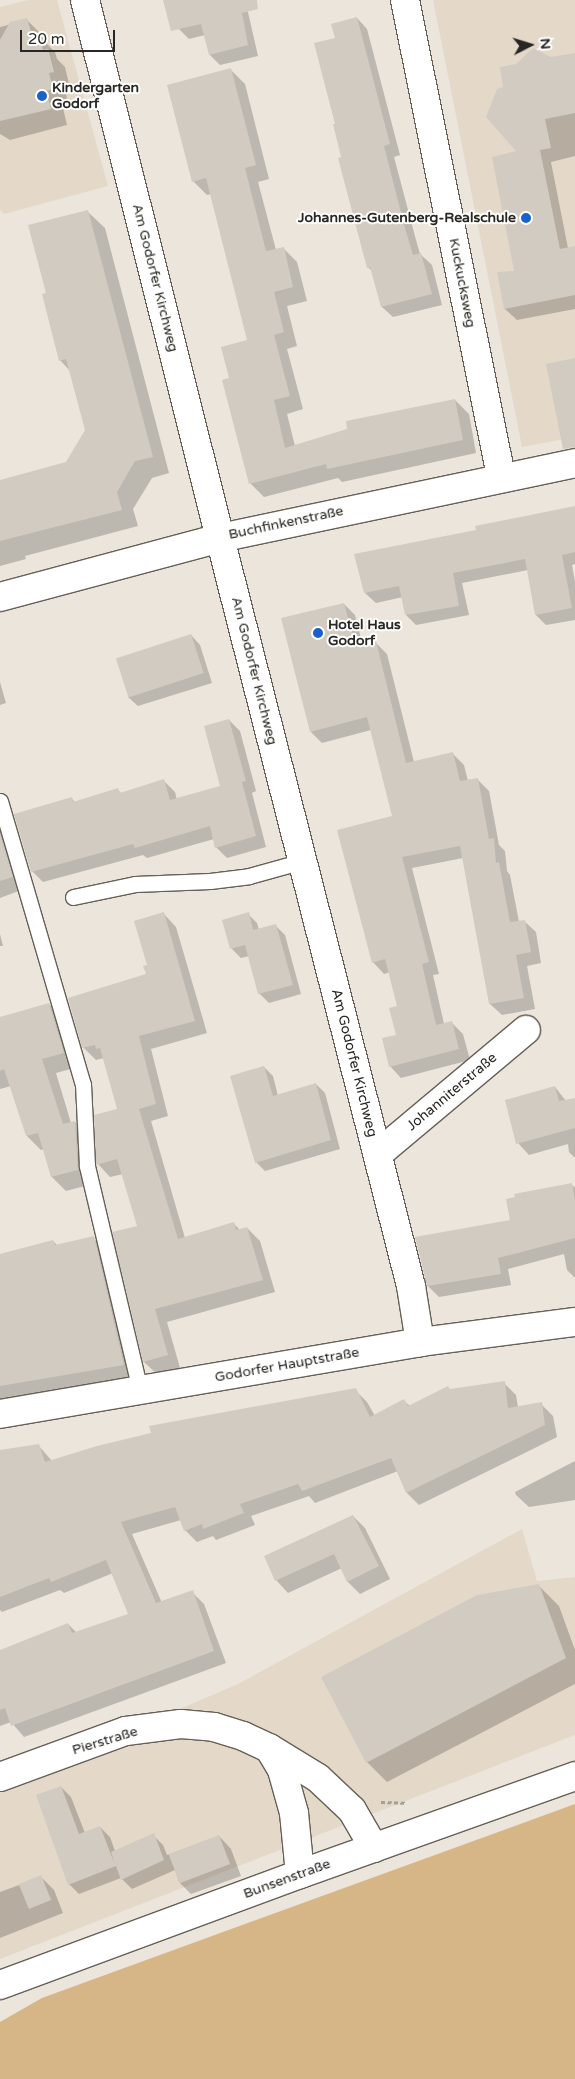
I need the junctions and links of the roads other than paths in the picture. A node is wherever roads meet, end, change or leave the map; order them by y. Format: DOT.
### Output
graph roads {
  1 [pos="85,0"];
  2 [pos="405,0"];
  3 [pos="575,463"];
  4 [pos="501,478"];
  5 [pos="220,538"];
  6 [pos="0,597"];
  7 [pos="0,801"];
  8 [pos="303,862"];
  9 [pos="73,897"];
  10 [pos="526,1030"];
  11 [pos="378,1154"];
  12 [pos="575,1322"];
  13 [pos="420,1342"];
  14 [pos="140,1391"];
  15 [pos="0,1414"];
  16 [pos="269,1748"];
  17 [pos="575,1776"];
  18 [pos="0,1777"];
  19 [pos="374,1848"];
  20 [pos="300,1874"];
  21 [pos="0,1985"];
  1 -- 5 [label="street, Am Godorfer Kirchweg"];
  2 -- 4 [label="street, Kuckucksweg"];
  3 -- 4 [label="street, Buchfinkenstraße"];
  4 -- 5 [label="street, Buchfinkenstraße"];
  5 -- 6 [label="street, Buchfinkenstraße"];
  5 -- 8 [label="street, Am Godorfer Kirchweg"];
  7 -- 14 [label="lane"];
  8 -- 9 [label="lane"];
  8 -- 11 [label="street, Am Godorfer Kirchweg"];
  10 -- 11 [label="street, Johanniterstraße"];
  11 -- 13 [label="street, Am Godorfer Kirchweg"];
  12 -- 13 [label="street, Godorfer Hauptstraße"];
  13 -- 14 [label="street, Godorfer Hauptstraße"];
  14 -- 15 [label="street, Godorfer Hauptstraße"];
  16 -- 18 [label="street, Pierstraße"];
  16 -- 19 [label="street, Pierstraße"];
  16 -- 20 [label="street"];
  17 -- 19 [label="street, Bunsenstraße"];
  19 -- 20 [label="street, Bunsenstraße"];
  20 -- 21 [label="street, Bunsenstraße"];
}
